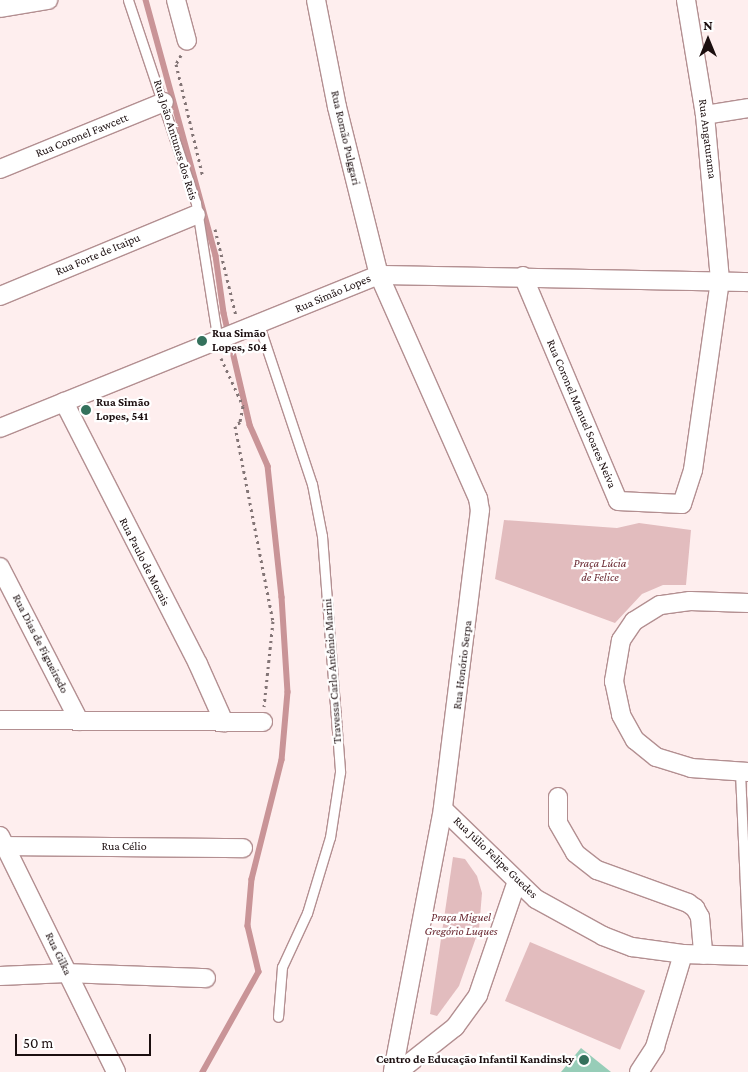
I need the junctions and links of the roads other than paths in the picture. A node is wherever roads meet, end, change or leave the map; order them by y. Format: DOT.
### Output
graph roads {
  1 [pos="48,0"];
  2 [pos="128,0"];
  3 [pos="176,0"];
  4 [pos="316,0"];
  5 [pos="686,0"];
  6 [pos="0,8"];
  7 [pos="187,41"];
  8 [pos="164,102"];
  9 [pos="748,108"];
  10 [pos="705,115"];
  11 [pos="0,169"];
  12 [pos="196,215"];
  13 [pos="379,275"];
  14 [pos="523,276"];
  15 [pos="720,280"];
  16 [pos="748,282"];
  17 [pos="0,296"];
  18 [pos="259,326"];
  19 [pos="217,342"];
  20 [pos="64,402"];
  21 [pos="0,428"];
  22 [pos="0,567"];
  23 [pos="748,603"];
  24 [pos="0,720"];
  25 [pos="79,720"];
  26 [pos="224,722"];
  27 [pos="263,722"];
  28 [pos="744,772"];
  29 [pos="558,797"];
  30 [pos="443,809"];
  31 [pos="2,841"];
  32 [pos="243,848"];
  33 [pos="517,880"];
  34 [pos="748,952"];
  35 [pos="683,954"];
  36 [pos="703,955"];
  37 [pos="748,956"];
  38 [pos="67,973"];
  39 [pos="0,976"];
  40 [pos="206,978"];
  41 [pos="278,1017"];
  42 [pos="116,1072"];
  43 [pos="393,1072"];
  44 [pos="398,1072"];
  45 [pos="639,1072"];
  1 -- 6 [label="street"];
  2 -- 8 [label="lane, Rua João Antunes dos Reis"];
  3 -- 7 [label="street"];
  4 -- 13 [label="street, Rua Romão Pulggari"];
  5 -- 10 [label="street, Rua Angaturama"];
  8 -- 11 [label="street, Rua Coronel Fawcett"];
  8 -- 12 [label="lane, Rua João Antunes dos Reis"];
  9 -- 10 [label="street"];
  10 -- 15 [label="street, Rua Angaturama"];
  12 -- 17 [label="street, Rua Forte de Itaipu"];
  12 -- 19 [label="lane, Rua João Antunes dos Reis"];
  13 -- 14 [label="street, Rua Simão Lopes"];
  13 -- 18 [label="street, Rua Simão Lopes"];
  13 -- 30 [label="street, Rua Honório Serpa"];
  14 -- 15 [label="street, Rua Simão Lopes"];
  14 -- 15 [label="street, Rua Coronel Manuel Soares Neiva"];
  15 -- 16 [label="street, Rua Simão Lopes"];
  18 -- 19 [label="street, Rua Simão Lopes"];
  18 -- 41 [label="lane, Travessa Carlo Antônio Marini"];
  19 -- 20 [label="street, Rua Simão Lopes"];
  20 -- 21 [label="street, Rua Simão Lopes"];
  20 -- 26 [label="street, Rua Paulo de Morais"];
  22 -- 25 [label="street, Rua Dias de Figueiredo"];
  23 -- 28 [label="street"];
  24 -- 25 [label="street"];
  25 -- 26 [label="street"];
  26 -- 27 [label="street"];
  28 -- 34 [label="lane"];
  29 -- 36 [label="street"];
  30 -- 33 [label="street, Rua Júlio Felipe Guedes"];
  30 -- 43 [label="street, Rua Honório Serpa"];
  31 -- 32 [label="street, Rua Célio"];
  31 -- 38 [label="street, Rua Gilka"];
  33 -- 35 [label="street, Rua Júlio Felipe Guedes"];
  33 -- 44 [label="street"];
  35 -- 36 [label="street, Rua Júlio Felipe Guedes"];
  35 -- 45 [label="street"];
  36 -- 37 [label="street, Rua Júlio Felipe Guedes"];
  38 -- 39 [label="street"];
  38 -- 40 [label="street"];
  38 -- 42 [label="street, Rua Gilka"];
}
